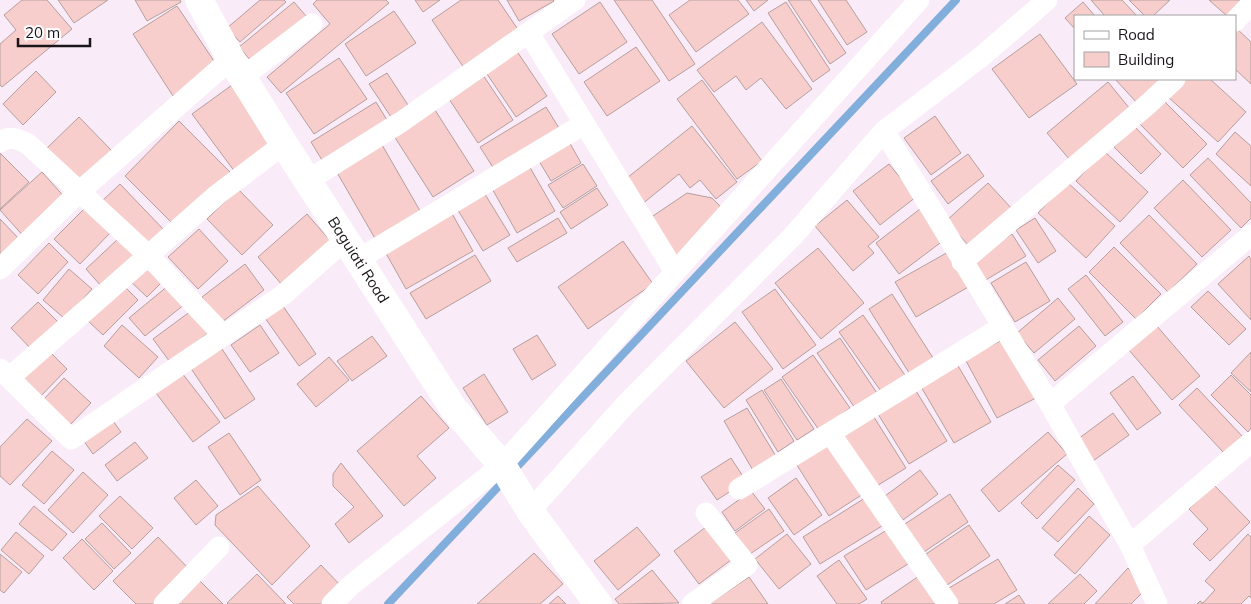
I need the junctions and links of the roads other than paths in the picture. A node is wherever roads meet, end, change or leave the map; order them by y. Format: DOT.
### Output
graph roads {
  1 [pos="199,0"];
  2 [pos="575,0"];
  3 [pos="920,0"];
  4 [pos="1047,0"];
  5 [pos="1251,4"];
  6 [pos="1236,20"];
  7 [pos="312,24"];
  8 [pos="529,33"];
  9 [pos="237,68"];
  10 [pos="1174,80"];
  11 [pos="584,124"];
  12 [pos="884,131"];
  13 [pos="2,137"];
  14 [pos="284,144"];
  15 [pos="307,181"];
  16 [pos="79,192"];
  17 [pos="1251,235"];
  18 [pos="351,250"];
  19 [pos="148,255"];
  20 [pos="962,262"];
  21 [pos="0,269"];
  22 [pos="675,272"];
  23 [pos="1002,327"];
  24 [pos="223,335"];
  25 [pos="5,374"];
  26 [pos="1050,404"];
  27 [pos="830,433"];
  28 [pos="1246,456"];
  29 [pos="502,465"];
  30 [pos="739,489"];
  31 [pos="530,511"];
  32 [pos="706,513"];
  33 [pos="1130,544"];
  34 [pos="219,547"];
  35 [pos="164,604"];
  36 [pos="332,604"];
  37 [pos="598,604"];
  38 [pos="692,604"];
  39 [pos="948,604"];
  40 [pos="1157,604"];
  1 -- 9 [label="street, Baguiati Road"];
  2 -- 8 [label="street"];
  3 -- 22 [label="street"];
  4 -- 12 [label="street"];
  5 -- 6 [label="street"];
  7 -- 9 [label="street"];
  8 -- 11 [label="street"];
  8 -- 15 [label="street"];
  9 -- 14 [label="street, Baguiati Road"];
  9 -- 16 [label="street"];
  10 -- 20 [label="street"];
  11 -- 18 [label="street"];
  11 -- 22 [label="street"];
  12 -- 20 [label="street"];
  12 -- 31 [label="street"];
  13 -- 16 [label="street"];
  14 -- 15 [label="street, Baguiati Road"];
  14 -- 19 [label="street"];
  15 -- 18 [label="street, Baguiati Road"];
  16 -- 19 [label="street"];
  16 -- 21 [label="street"];
  17 -- 26 [label="street"];
  18 -- 24 [label="street"];
  18 -- 29 [label="street, Baguiati Road"];
  19 -- 24 [label="street"];
  19 -- 25 [label="street"];
  20 -- 23 [label="street"];
  22 -- 29 [label="street"];
  23 -- 26 [label="street"];
  23 -- 27 [label="street"];
  24 -- 25 [label="street"];
  26 -- 33 [label="street"];
  27 -- 30 [label="street"];
  27 -- 39 [label="street"];
  28 -- 33 [label="street"];
  29 -- 31 [label="street, Baguiati Road"];
  29 -- 36 [label="street"];
  31 -- 37 [label="street, Baguiati Road"];
  32 -- 38 [label="street"];
  33 -- 40 [label="street"];
  34 -- 35 [label="street"];
}
